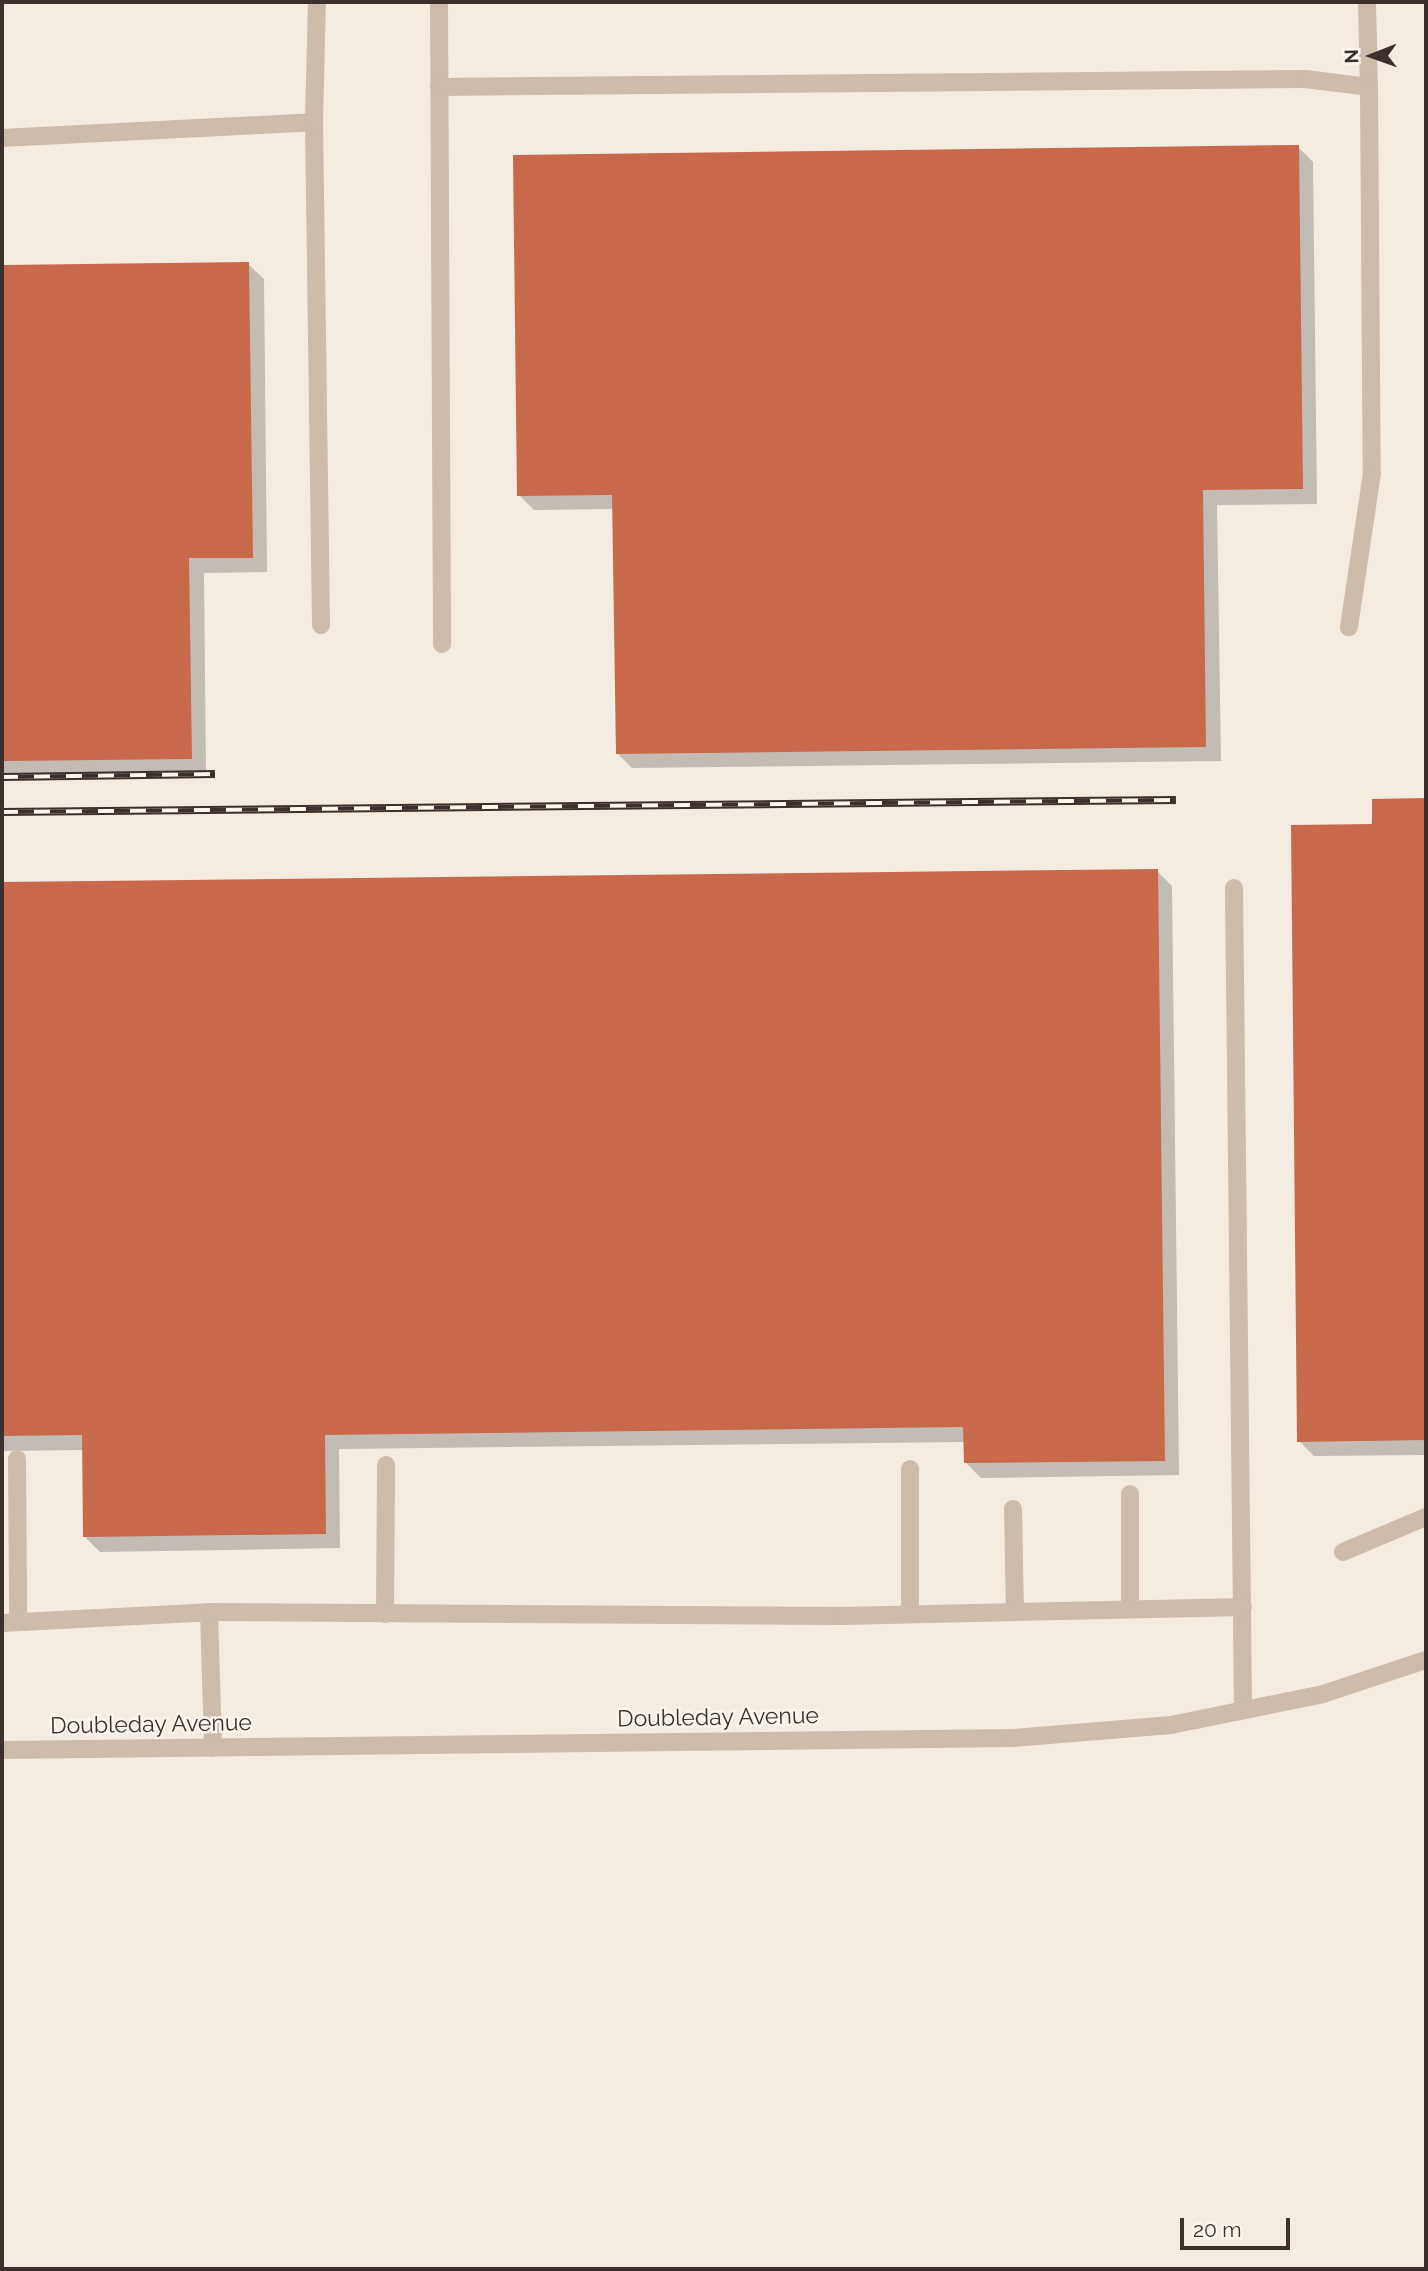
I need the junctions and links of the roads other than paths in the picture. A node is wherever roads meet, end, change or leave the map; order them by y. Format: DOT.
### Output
graph roads {
  1 [pos="317,2"];
  2 [pos="439,2"];
  3 [pos="1367,2"];
  4 [pos="439,87"];
  5 [pos="1369,87"];
  6 [pos="314,122"];
  7 [pos="2,138"];
  8 [pos="321,625"];
  9 [pos="1349,627"];
  10 [pos="442,644"];
  11 [pos="1234,888"];
  12 [pos="17,1459"];
  13 [pos="386,1465"];
  14 [pos="910,1469"];
  15 [pos="1130,1494"];
  16 [pos="1013,1509"];
  17 [pos="1426,1517"];
  18 [pos="1343,1552"];
  19 [pos="1243,1606"];
  20 [pos="1130,1609"];
  21 [pos="209,1612"];
  22 [pos="1015,1612"];
  23 [pos="385,1614"];
  24 [pos="910,1614"];
  25 [pos="10,1623"];
  26 [pos="1426,1661"];
  27 [pos="1243,1710"];
  28 [pos="213,1748"];
  29 [pos="2,1750"];
  1 -- 6 [label="street"];
  2 -- 4 [label="street"];
  3 -- 5 [label="street"];
  4 -- 5 [label="street"];
  4 -- 10 [label="street"];
  5 -- 9 [label="street"];
  6 -- 7 [label="street"];
  6 -- 8 [label="street"];
  11 -- 19 [label="street"];
  12 -- 25 [label="street"];
  13 -- 23 [label="street"];
  14 -- 24 [label="street"];
  15 -- 20 [label="street"];
  16 -- 22 [label="street"];
  17 -- 18 [label="street"];
  19 -- 20 [label="street"];
  19 -- 27 [label="street"];
  20 -- 22 [label="street"];
  21 -- 23 [label="street"];
  21 -- 25 [label="street"];
  21 -- 28 [label="street"];
  22 -- 24 [label="street"];
  23 -- 24 [label="street"];
  26 -- 27 [label="street, Doubleday Avenue"];
  27 -- 28 [label="street, Doubleday Avenue"];
  28 -- 29 [label="street, Doubleday Avenue"];
}
